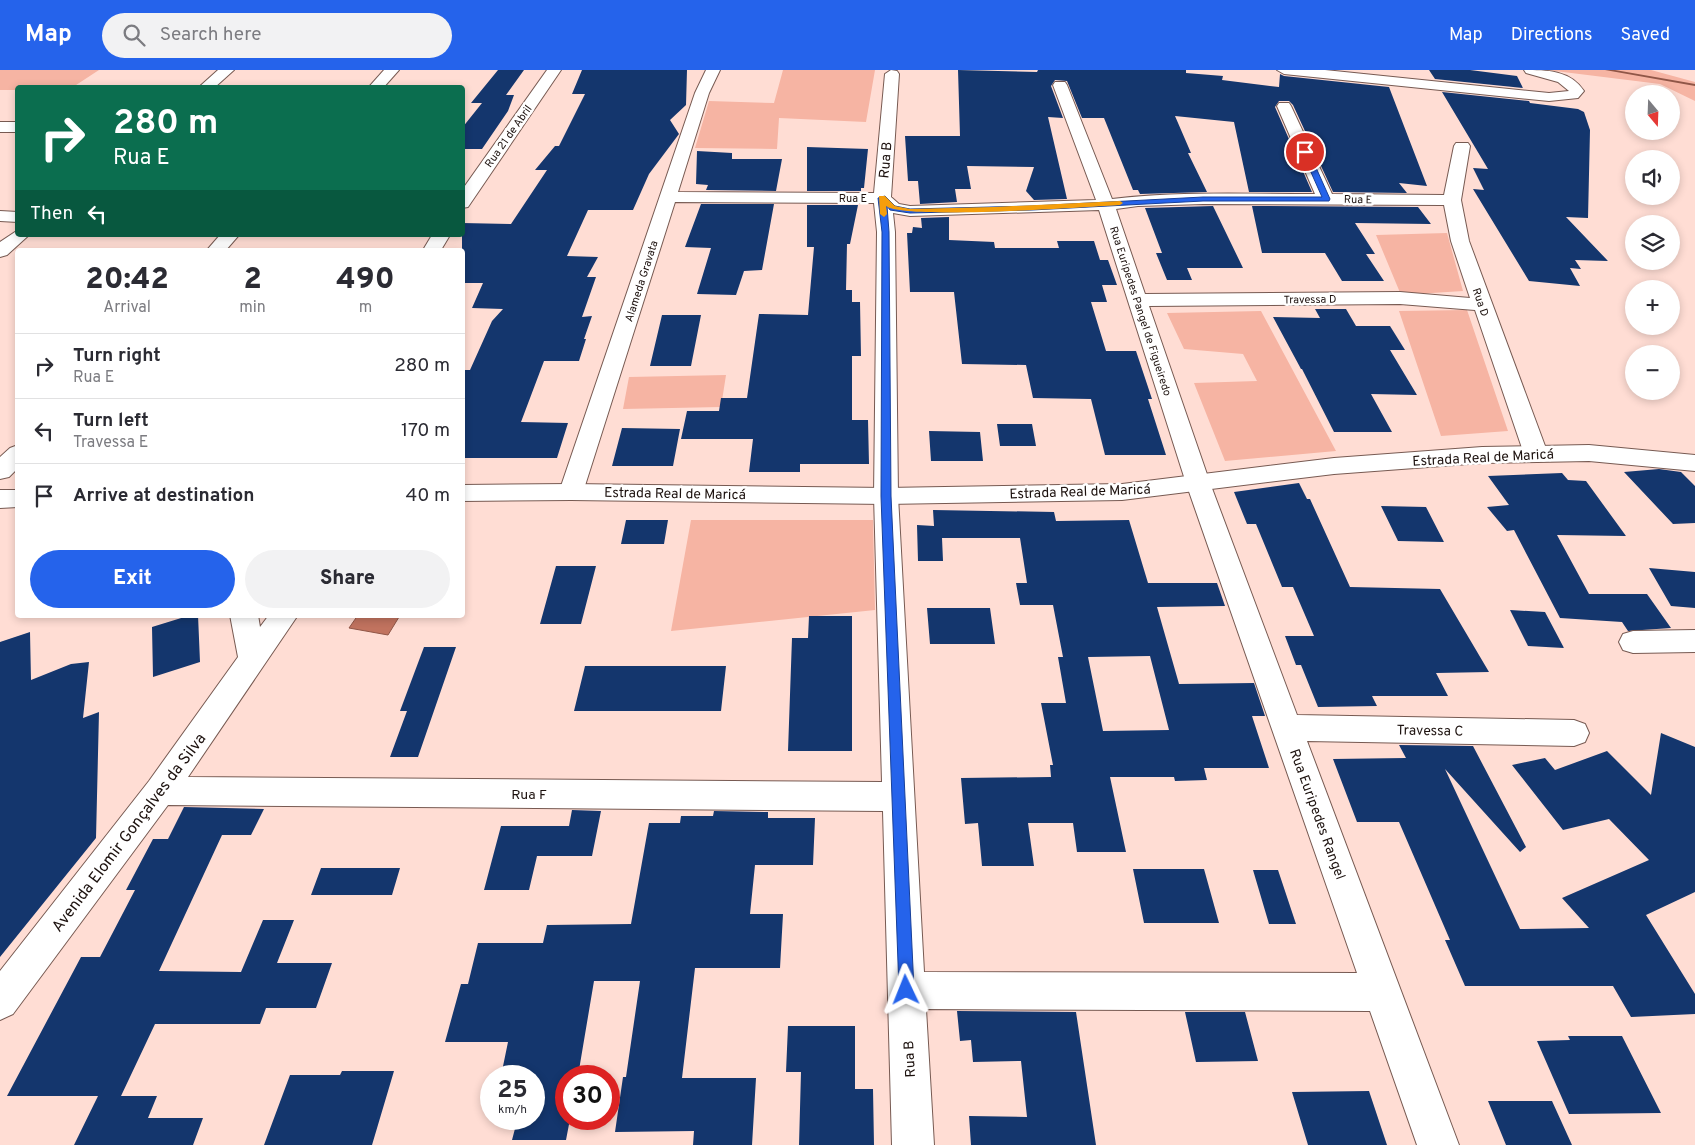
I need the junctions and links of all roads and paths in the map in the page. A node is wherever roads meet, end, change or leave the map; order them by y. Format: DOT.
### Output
graph roads {
  1 [pos="227,70"];
  2 [pos="392,70"];
  3 [pos="554,70"];
  4 [pos="713,70"];
  5 [pos="1284,70"];
  6 [pos="1530,70"];
  7 [pos="892,74"];
  8 [pos="209,85"];
  9 [pos="378,85"];
  10 [pos="1060,85"];
  11 [pos="1284,106"];
  12 [pos="0,127"];
  13 [pos="15,127"];
  14 [pos="1462,146"];
  15 [pos="668,197"];
  16 [pos="882,198"];
  17 [pos="465,199"];
  18 [pos="1326,199"];
  19 [pos="1452,200"];
  20 [pos="1106,205"];
  21 [pos="0,216"];
  22 [pos="15,217"];
  23 [pos="18,237"];
  24 [pos="228,237"];
  25 [pos="440,237"];
  26 [pos="218,248"];
  27 [pos="433,248"];
  28 [pos="0,251"];
  29 [pos="1139,300"];
  30 [pos="1482,305"];
  31 [pos="1536,454"];
  32 [pos="15,456"];
  33 [pos="1695,463"];
  34 [pos="0,471"];
  35 [pos="1198,483"];
  36 [pos="571,492"];
  37 [pos="465,493"];
  38 [pos="886,496"];
  39 [pos="15,498"];
  40 [pos="0,499"];
  41 [pos="245,618"];
  42 [pos="282,618"];
  43 [pos="1633,642"];
  44 [pos="1695,642"];
  45 [pos="253,660"];
  46 [pos="1286,728"];
  47 [pos="1574,733"];
  48 [pos="160,791"];
  49 [pos="899,797"];
  50 [pos="906,990"];
  51 [pos="1382,992"];
  52 [pos="3,996"];
  53 [pos="913,1145"];
  54 [pos="1438,1145"];
  1 -- 8 [label="street"];
  2 -- 9 [label="street"];
  3 -- 17 [label="street, Rua 21 de Abril"];
  4 -- 15 [label="street, Alameda Gravata"];
  5 -- 6 [label="street"];
  7 -- 16 [label="street, Rua B"];
  10 -- 20 [label="street, Rua Euripedes Pangel de Figueiredo"];
  11 -- 18 [label="street"];
  12 -- 13 [label="street"];
  14 -- 19 [label="street, Rua D"];
  15 -- 16 [label="street, Rua E"];
  15 -- 36 [label="street, Alameda Gravata"];
  16 -- 20 [label="street, Rua E"];
  16 -- 38 [label="street, Rua B"];
  18 -- 19 [label="street, Rua E"];
  18 -- 20 [label="street, Rua E"];
  19 -- 30 [label="street, Rua D"];
  20 -- 29 [label="street, Rua Euripedes Pangel de Figueiredo"];
  21 -- 22 [label="street"];
  23 -- 28 [label="street"];
  24 -- 26 [label="street"];
  25 -- 27 [label="street"];
  29 -- 30 [label="street, Travessa D"];
  29 -- 35 [label="street, Rua Euripedes Pangel de Figueiredo"];
  30 -- 31 [label="street, Rua D"];
  31 -- 33 [label="street, Estrada Real de Maricá"];
  31 -- 35 [label="street, Estrada Real de Maricá"];
  32 -- 34 [label="street"];
  35 -- 38 [label="street, Estrada Real de Maricá"];
  35 -- 46 [label="street, Rua Euripedes Rangel"];
  36 -- 37 [label="street, Estrada Real de Maricá"];
  36 -- 38 [label="street, Estrada Real de Maricá"];
  38 -- 49 [label="street, Rua B"];
  39 -- 40 [label="street"];
  41 -- 45 [label="street"];
  42 -- 45 [label="street, Avenida Elomir Gonçalves da Silva"];
  43 -- 44 [label="street"];
  45 -- 48 [label="street, Avenida Elomir Gonçalves da Silva"];
  46 -- 47 [label="street, Travessa C"];
  46 -- 51 [label="street, Rua Euripedes Rangel"];
  48 -- 49 [label="street, Rua F"];
  48 -- 52 [label="street, Avenida Elomir Gonçalves da Silva"];
  49 -- 50 [label="street, Rua B"];
  50 -- 51 [label="street"];
  50 -- 53 [label="street, Rua B"];
  51 -- 54 [label="street, Rua Euripedes Rangel"];
}
